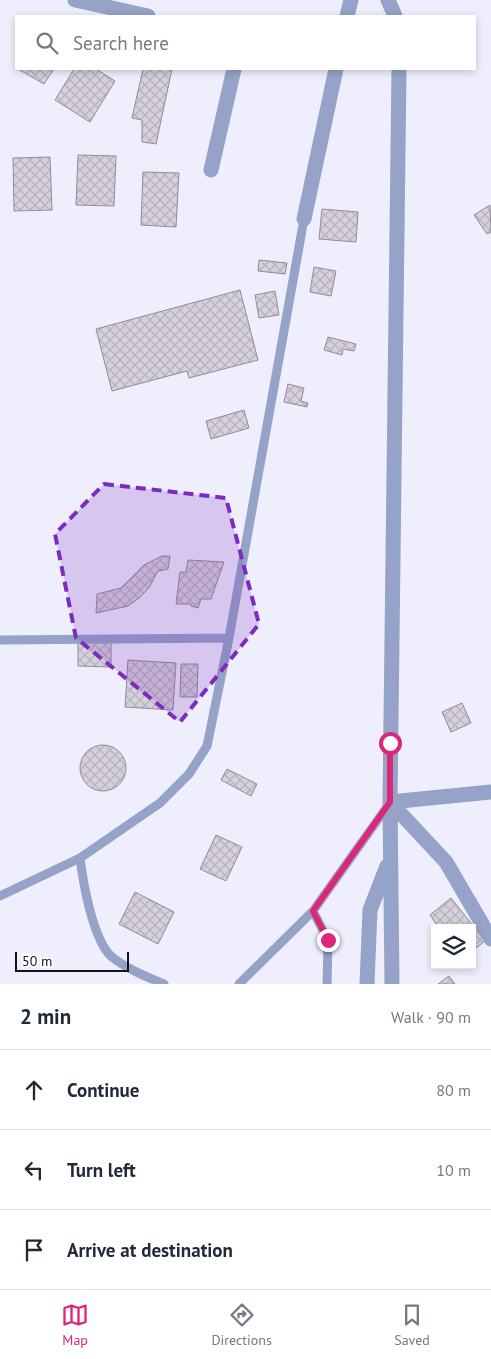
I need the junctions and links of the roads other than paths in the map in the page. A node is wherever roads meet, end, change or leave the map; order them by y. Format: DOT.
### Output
graph roads {
  1 [pos="75,0"];
  2 [pos="351,0"];
  3 [pos="388,0"];
  4 [pos="143,15"];
  5 [pos="348,15"];
  6 [pos="394,15"];
  7 [pos="234,70"];
  8 [pos="336,70"];
  9 [pos="399,70"];
  10 [pos="211,170"];
  11 [pos="304,219"];
  12 [pos="229,638"];
  13 [pos="0,640"];
  14 [pos="491,792"];
  15 [pos="390,802"];
  16 [pos="390,857"];
  17 [pos="80,858"];
  18 [pos="0,896"];
  19 [pos="313,911"];
  20 [pos="491,939"];
  21 [pos="164,984"];
  22 [pos="239,984"];
  23 [pos="327,984"];
  24 [pos="367,984"];
  25 [pos="392,984"];
  1 -- 4 [label="street"];
  2 -- 5 [label="street"];
  3 -- 6 [label="street"];
  7 -- 10 [label="street"];
  8 -- 11 [label="street"];
  9 -- 15 [label="street"];
  11 -- 12 [label="lane"];
  12 -- 13 [label="lane"];
  12 -- 17 [label="lane"];
  14 -- 15 [label="street"];
  15 -- 16 [label="street"];
  15 -- 19 [label="lane"];
  15 -- 20 [label="street"];
  16 -- 24 [label="street"];
  16 -- 25 [label="street"];
  17 -- 18 [label="lane"];
  17 -- 21 [label="lane"];
  19 -- 22 [label="lane"];
  19 -- 23 [label="lane"];
}
